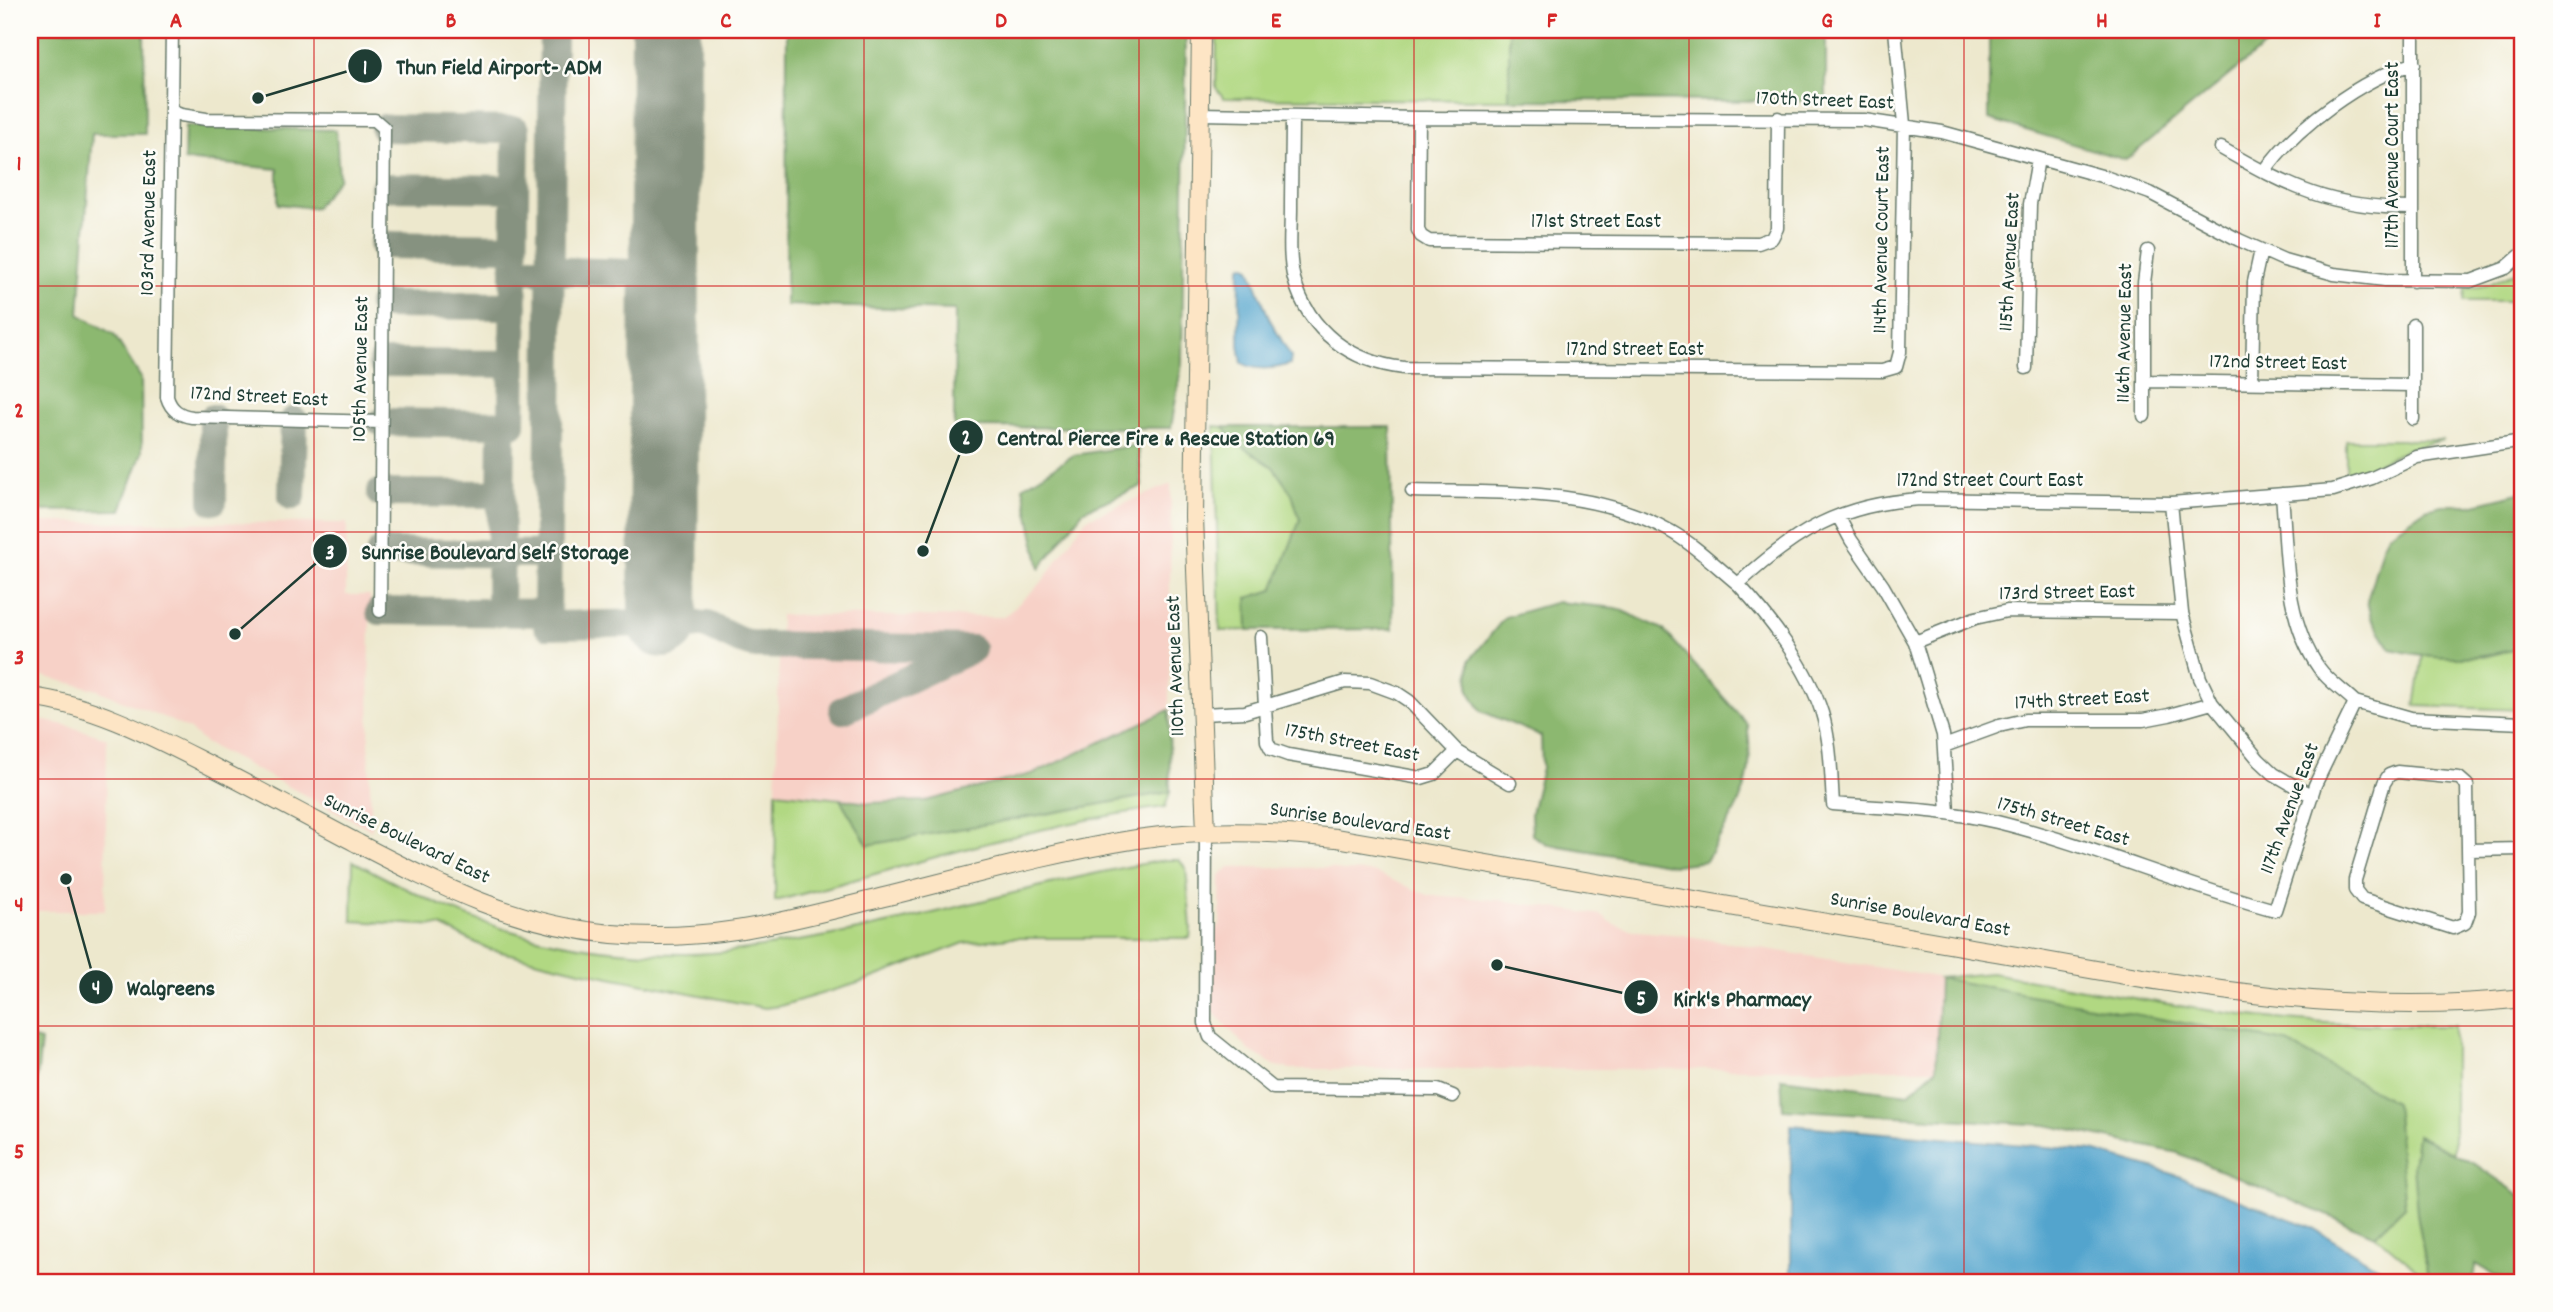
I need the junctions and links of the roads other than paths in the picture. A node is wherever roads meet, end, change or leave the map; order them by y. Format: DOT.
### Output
graph roads {
  1 [pos="172,30"];
  2 [pos="1201,30"];
  3 [pos="1895,30"];
  4 [pos="2413,30"];
  5 [pos="2414,64"];
  6 [pos="171,111"];
  7 [pos="1199,114"];
  8 [pos="1292,117"];
  9 [pos="1419,118"];
  10 [pos="1778,118"];
  11 [pos="1904,124"];
  12 [pos="2221,148"];
  13 [pos="2038,159"];
  14 [pos="2264,172"];
  15 [pos="2413,208"];
  16 [pos="2261,250"];
  17 [pos="2148,251"];
  18 [pos="2523,253"];
  19 [pos="2413,281"];
  20 [pos="2413,325"];
  21 [pos="1896,367"];
  22 [pos="2026,368"];
  23 [pos="2144,381"];
  24 [pos="2252,383"];
  25 [pos="2412,384"];
  26 [pos="177,412"];
  27 [pos="2144,416"];
  28 [pos="2413,419"];
  29 [pos="381,422"];
  30 [pos="2523,441"];
  31 [pos="1412,491"];
  32 [pos="2282,494"];
  33 [pos="2171,503"];
  34 [pos="1838,516"];
  35 [pos="1738,584"];
  36 [pos="380,611"];
  37 [pos="2182,612"];
  38 [pos="1261,637"];
  39 [pos="1915,642"];
  40 [pos="30,697"];
  41 [pos="2355,702"];
  42 [pos="2212,703"];
  43 [pos="1264,708"];
  44 [pos="1201,714"];
  45 [pos="2523,723"];
  46 [pos="1944,746"];
  47 [pos="1457,751"];
  48 [pos="1510,783"];
  49 [pos="2312,796"];
  50 [pos="1948,812"];
  51 [pos="1206,833"];
  52 [pos="2523,849"];
  53 [pos="2468,850"];
  54 [pos="2275,910"];
  55 [pos="2523,998"];
  56 [pos="1453,1096"];
  1 -- 6 [label="street, 103rd Avenue East"];
  2 -- 7 [label="main road, 110th Avenue East"];
  3 -- 11 [label="street, 114th Avenue Court East"];
  4 -- 5 [label="street, 117th Avenue Court East"];
  5 -- 14 [label="street"];
  5 -- 15 [label="street, 117th Avenue Court East"];
  6 -- 26 [label="street, 103rd Avenue East"];
  6 -- 29 [label="street, 105th Avenue East"];
  7 -- 8 [label="street, 170th Street East"];
  7 -- 44 [label="main road, 110th Avenue East"];
  8 -- 9 [label="street, 170th Street East"];
  8 -- 21 [label="street, 172nd Street East"];
  9 -- 10 [label="street, 170th Street East"];
  9 -- 10 [label="street, 171st Street East"];
  10 -- 11 [label="street, 170th Street East"];
  11 -- 13 [label="street, 170th Street East"];
  11 -- 21 [label="street, 114th Avenue Court East"];
  12 -- 14 [label="street"];
  13 -- 16 [label="street, 170th Street East"];
  13 -- 22 [label="street, 115th Avenue East"];
  14 -- 15 [label="street"];
  15 -- 19 [label="street, 117th Avenue Court East"];
  16 -- 19 [label="street, 170th Street East"];
  16 -- 24 [label="street"];
  17 -- 23 [label="street, 116th Avenue East"];
  18 -- 19 [label="street, 170th Street East"];
  20 -- 25 [label="street"];
  23 -- 24 [label="street, 172nd Street East"];
  23 -- 27 [label="street, 116th Avenue East"];
  24 -- 25 [label="street, 172nd Street East"];
  25 -- 28 [label="street"];
  26 -- 29 [label="street, 172nd Street East"];
  29 -- 36 [label="street, 105th Avenue East"];
  30 -- 32 [label="street, 172nd Street Court East"];
  31 -- 35 [label="street"];
  32 -- 33 [label="street, 172nd Street Court East"];
  32 -- 41 [label="street"];
  33 -- 34 [label="street, 172nd Street Court East"];
  33 -- 37 [label="street"];
  34 -- 35 [label="street, 172nd Street Court East"];
  34 -- 39 [label="street"];
  35 -- 50 [label="street, 175th Street East"];
  37 -- 39 [label="street, 173rd Street East"];
  37 -- 42 [label="street"];
  38 -- 43 [label="street"];
  39 -- 46 [label="street"];
  40 -- 51 [label="main road, Sunrise Boulevard East"];
  41 -- 45 [label="street"];
  41 -- 49 [label="street, 117th Avenue East"];
  42 -- 46 [label="street, 174th Street East"];
  42 -- 49 [label="street"];
  43 -- 44 [label="street"];
  43 -- 47 [label="street"];
  43 -- 47 [label="street, 175th Street East"];
  44 -- 51 [label="main road, 110th Avenue East"];
  46 -- 50 [label="street"];
  47 -- 48 [label="street"];
  49 -- 54 [label="street, 117th Avenue East"];
  50 -- 54 [label="street, 175th Street East"];
  51 -- 55 [label="main road, Sunrise Boulevard East"];
  51 -- 56 [label="street, 110th Avenue East"];
  52 -- 53 [label="street"];
  53 -- 53 [label="street"];
}
